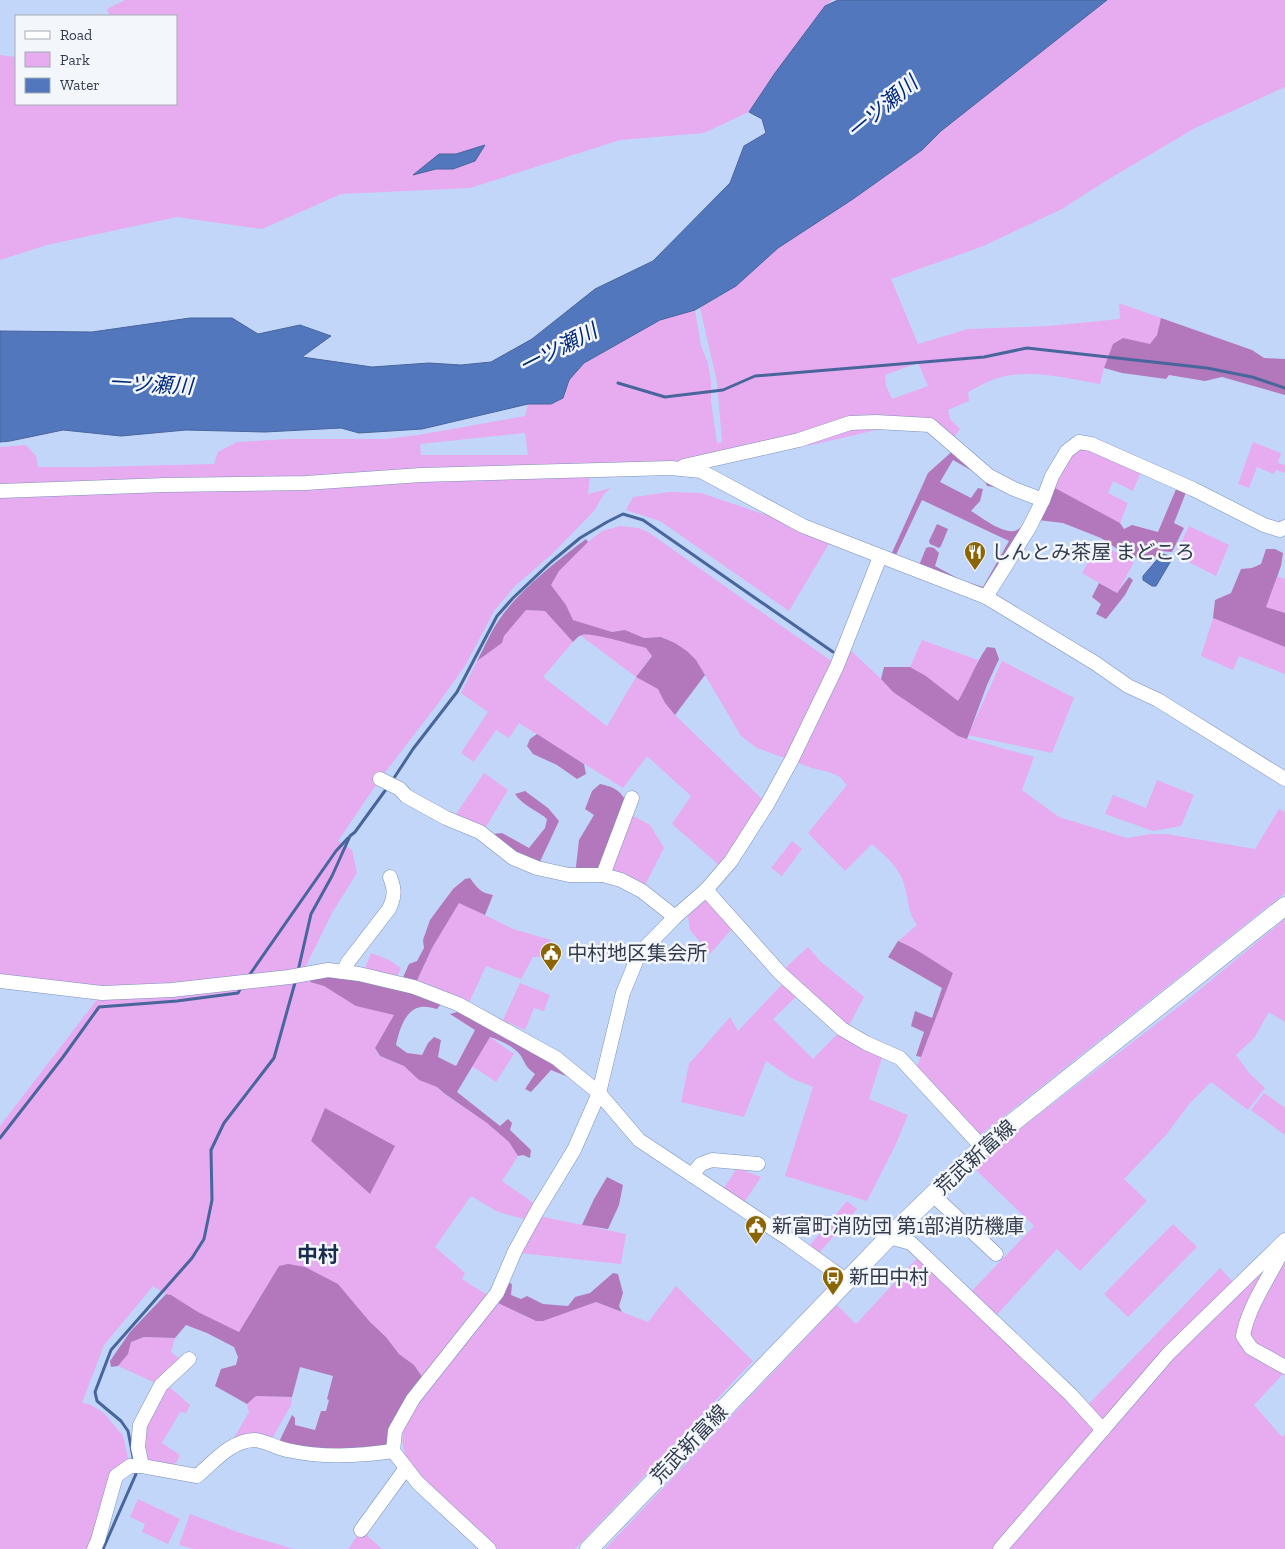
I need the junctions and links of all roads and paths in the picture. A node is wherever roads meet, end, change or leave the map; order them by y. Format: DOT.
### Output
graph roads {
  1 [pos="671,468"];
  2 [pos="0,491"];
  3 [pos="1043,500"];
  4 [pos="1285,527"];
  5 [pos="880,557"];
  6 [pos="986,597"];
  7 [pos="1285,779"];
  8 [pos="386,782"];
  9 [pos="632,798"];
  10 [pos="603,875"];
  11 [pos="390,877"];
  12 [pos="706,890"];
  13 [pos="1285,906"];
  14 [pos="675,917"];
  15 [pos="344,972"];
  16 [pos="0,981"];
  17 [pos="599,1093"];
  18 [pos="982,1147"];
  19 [pos="758,1164"];
  20 [pos="692,1175"];
  21 [pos="933,1195"];
  22 [pos="889,1237"];
  23 [pos="1285,1240"];
  24 [pos="1285,1244"];
  25 [pos="996,1254"];
  26 [pos="847,1281"];
  27 [pos="189,1359"];
  28 [pos="1285,1367"];
  29 [pos="1103,1430"];
  30 [pos="393,1451"];
  31 [pos="142,1466"];
  32 [pos="406,1468"];
  33 [pos="361,1530"];
  34 [pos="94,1549"];
  35 [pos="489,1549"];
  36 [pos="589,1549"];
  37 [pos="1000,1549"];
  1 -- 2 [label="street"];
  1 -- 3 [label="street"];
  1 -- 5 [label="street"];
  3 -- 4 [label="street"];
  3 -- 6 [label="street"];
  5 -- 6 [label="street"];
  5 -- 12 [label="street"];
  6 -- 7 [label="street"];
  8 -- 10 [label="street"];
  9 -- 10 [label="street"];
  10 -- 14 [label="street"];
  11 -- 15 [label="street"];
  12 -- 14 [label="street"];
  12 -- 18 [label="street"];
  13 -- 18 [label="main road, 荒武新富線"];
  14 -- 17 [label="street"];
  15 -- 16 [label="street"];
  15 -- 17 [label="street"];
  17 -- 20 [label="street"];
  17 -- 30 [label="street"];
  18 -- 21 [label="main road, 荒武新富線"];
  19 -- 20 [label="street"];
  20 -- 26 [label="street"];
  21 -- 22 [label="main road, 荒武新富線"];
  21 -- 25 [label="street"];
  22 -- 26 [label="main road, 荒武新富線"];
  22 -- 29 [label="street"];
  23 -- 29 [label="street"];
  24 -- 28 [label="street"];
  26 -- 36 [label="main road, 荒武新富線"];
  27 -- 31 [label="street"];
  29 -- 37 [label="street"];
  30 -- 31 [label="street"];
  30 -- 32 [label="street"];
  31 -- 34 [label="street"];
  32 -- 33 [label="street"];
  32 -- 35 [label="street"];
}
